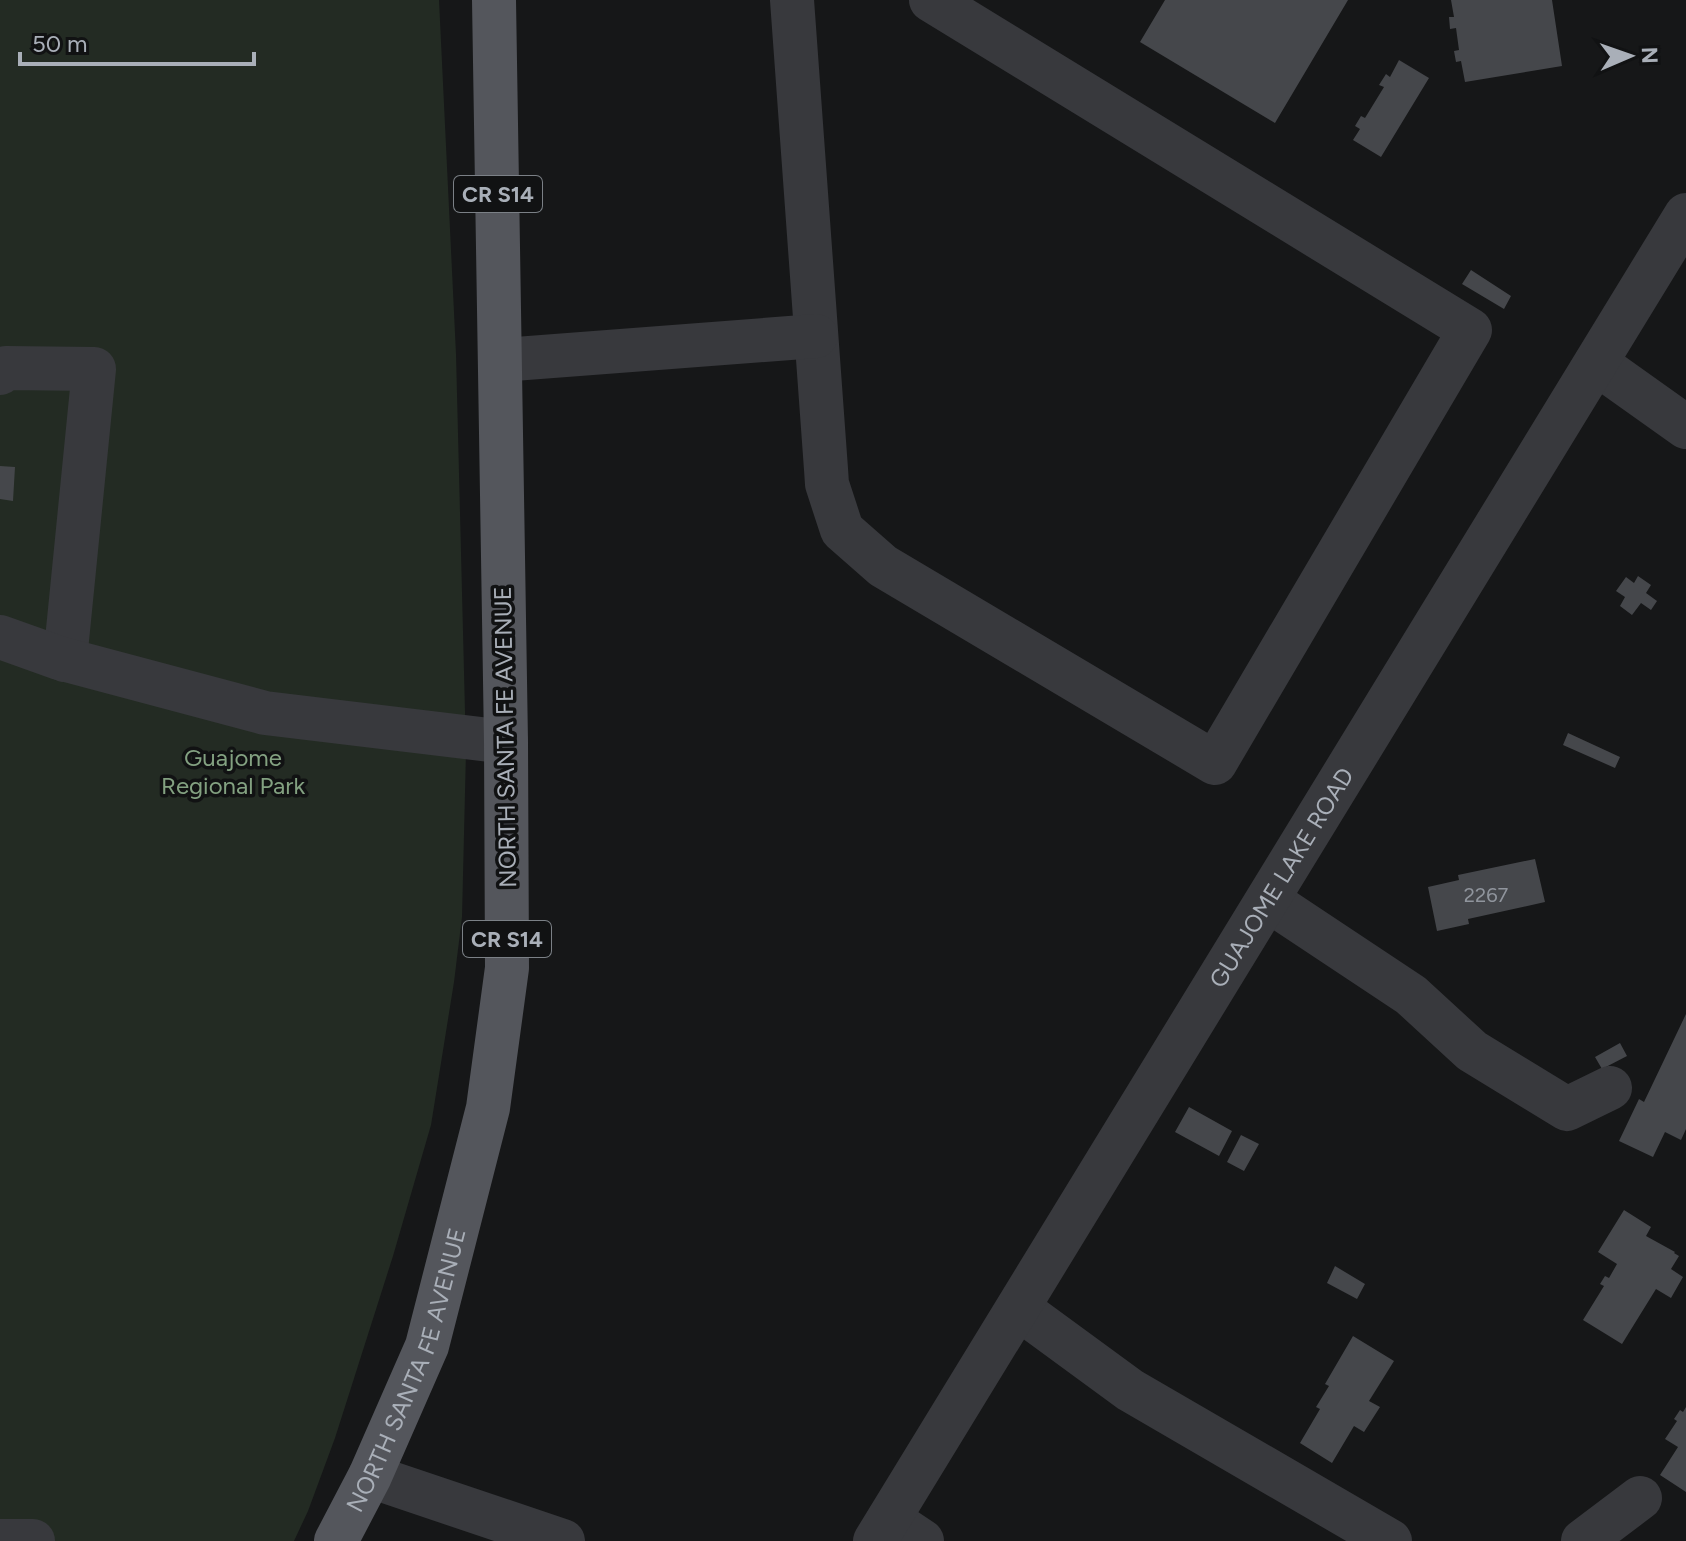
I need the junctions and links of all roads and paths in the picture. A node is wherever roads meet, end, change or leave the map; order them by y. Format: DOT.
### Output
graph roads {
  1 [pos="494,0"];
  2 [pos="792,0"];
  3 [pos="931,0"];
  4 [pos="1686,215"];
  5 [pos="816,336"];
  6 [pos="2,359"];
  7 [pos="501,360"];
  8 [pos="1596,363"];
  9 [pos="1686,427"];
  10 [pos="0,637"];
  11 [pos="65,660"];
  12 [pos="506,742"];
  13 [pos="1268,900"];
  14 [pos="1610,1088"];
  15 [pos="1018,1308"];
  16 [pos="370,1476"];
  17 [pos="1640,1498"];
  18 [pos="895,1534"];
  19 [pos="0,1541"];
  20 [pos="33,1541"];
  21 [pos="336,1541"];
  22 [pos="563,1541"];
  23 [pos="1390,1541"];
  24 [pos="1583,1541"];
  1 -- 7 [label="main road, NORTH SANTA FE AVENUE / CR S14"];
  2 -- 5 [label="street"];
  3 -- 5 [label="street"];
  4 -- 8 [label="street, GUAJOME LAKE ROAD"];
  5 -- 7 [label="street"];
  6 -- 11 [label="street"];
  7 -- 12 [label="main road, NORTH SANTA FE AVENUE / CR S14"];
  8 -- 9 [label="street"];
  8 -- 13 [label="street, GUAJOME LAKE ROAD"];
  10 -- 11 [label="street"];
  11 -- 12 [label="street"];
  12 -- 16 [label="main road, NORTH SANTA FE AVENUE / CR S14"];
  13 -- 14 [label="street"];
  13 -- 15 [label="street, GUAJOME LAKE ROAD"];
  15 -- 18 [label="street, GUAJOME LAKE ROAD"];
  15 -- 23 [label="street"];
  16 -- 21 [label="main road, NORTH SANTA FE AVENUE / CR S14"];
  16 -- 22 [label="street"];
  17 -- 24 [label="street"];
  19 -- 20 [label="street"];
}
